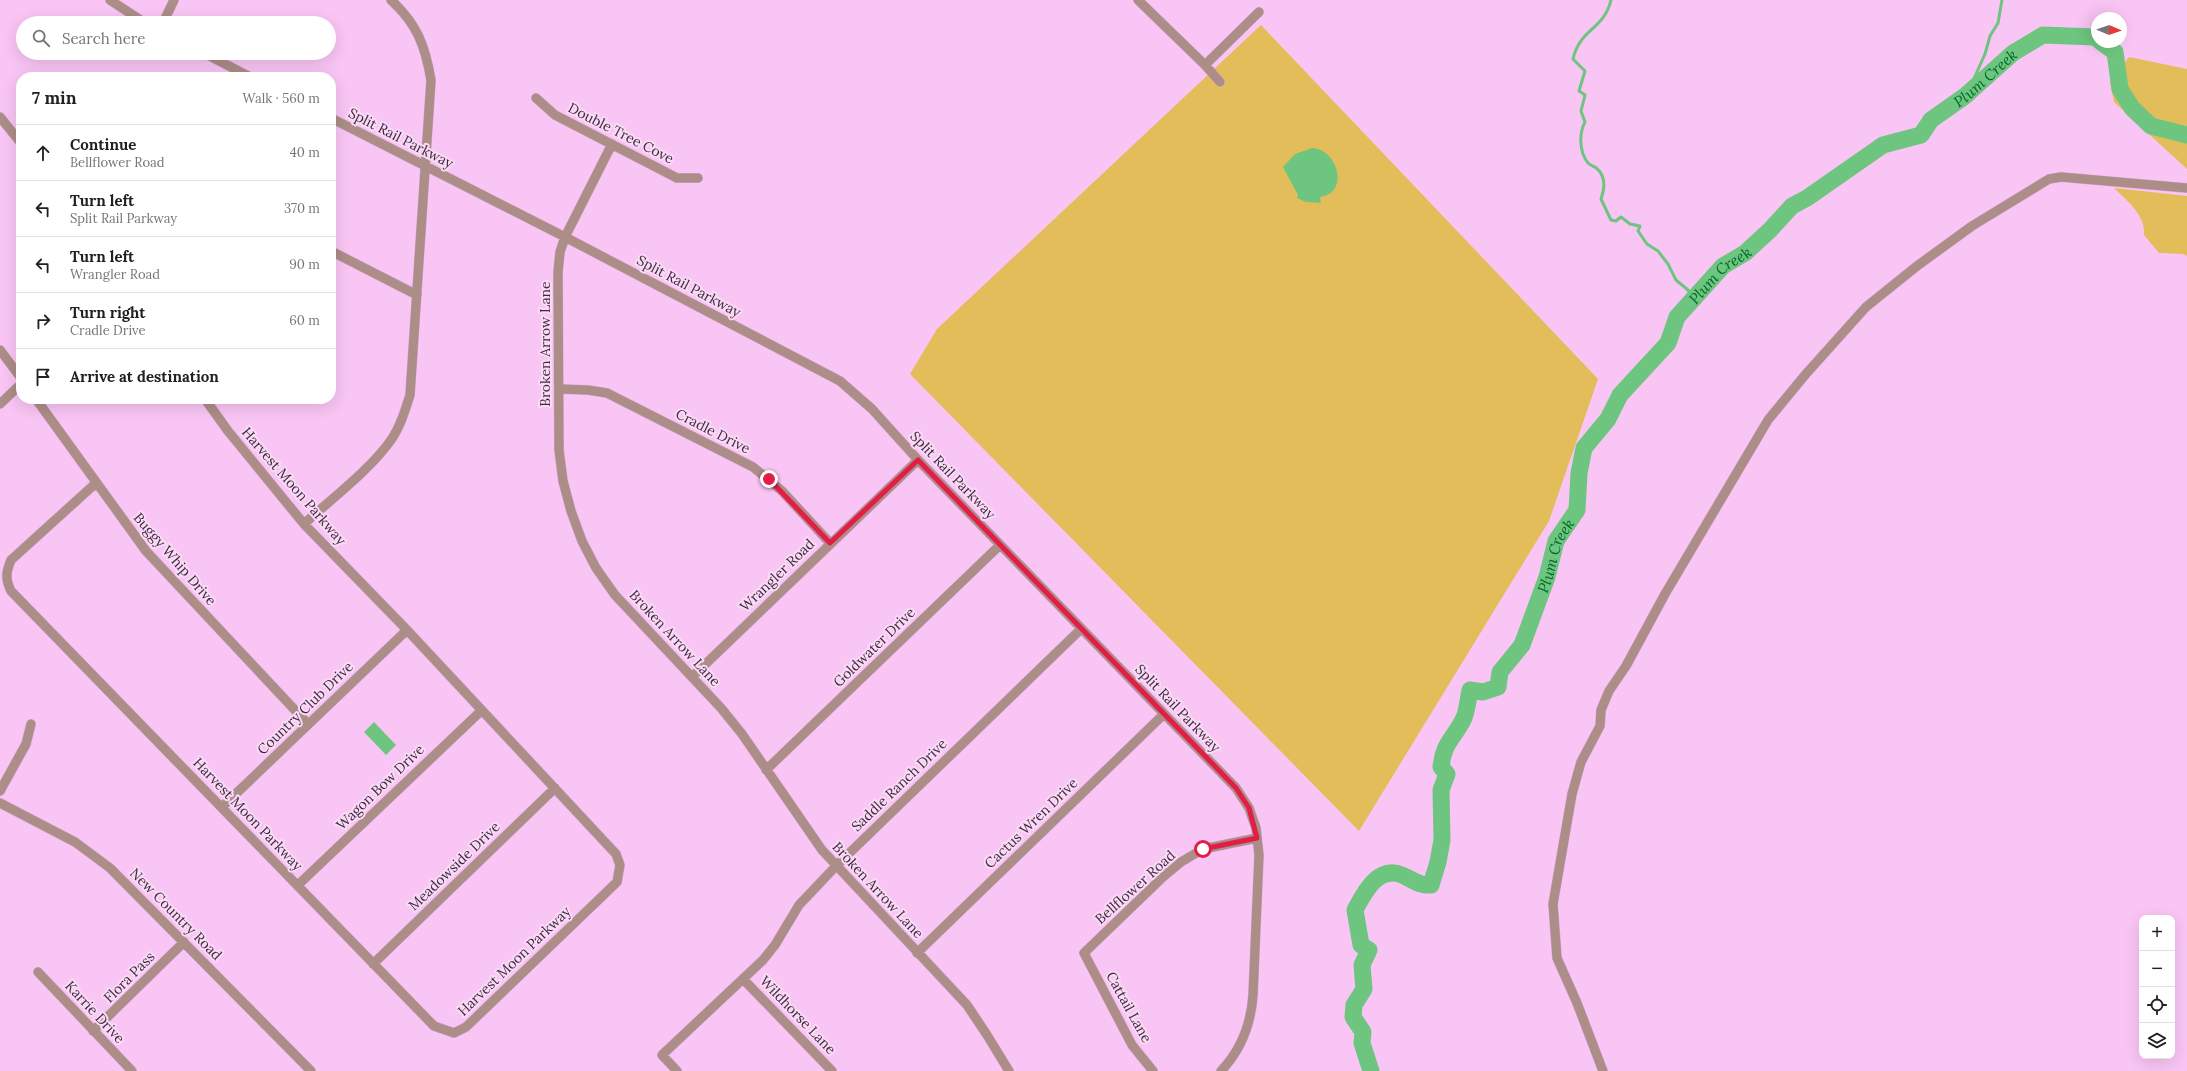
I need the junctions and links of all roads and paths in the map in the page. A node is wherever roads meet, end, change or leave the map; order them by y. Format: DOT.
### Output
graph roads {
  1 [pos="110,0"];
  2 [pos="174,0"];
  3 [pos="391,0"];
  4 [pos="1138,0"];
  5 [pos="1259,12"];
  6 [pos="134,16"];
  7 [pos="166,16"];
  8 [pos="217,60"];
  9 [pos="1204,65"];
  10 [pos="240,72"];
  11 [pos="1220,82"];
  12 [pos="536,98"];
  13 [pos="0,117"];
  14 [pos="336,121"];
  15 [pos="16,137"];
  16 [pos="612,144"];
  17 [pos="426,167"];
  18 [pos="698,178"];
  19 [pos="2187,188"];
  20 [pos="565,237"];
  21 [pos="336,253"];
  22 [pos="417,295"];
  23 [pos="0,350"];
  24 [pos="16,371"];
  25 [pos="16,389"];
  26 [pos="559,389"];
  27 [pos="0,404"];
  28 [pos="40,404"];
  29 [pos="209,404"];
  30 [pos="918,460"];
  31 [pos="96,483"];
  32 [pos="304,524"];
  33 [pos="830,543"];
  34 [pos="1000,545"];
  35 [pos="1082,629"];
  36 [pos="407,630"];
  37 [pos="692,677"];
  38 [pos="482,710"];
  39 [pos="1164,714"];
  40 [pos="31,724"];
  41 [pos="308,724"];
  42 [pos="766,770"];
  43 [pos="556,788"];
  44 [pos="0,791"];
  45 [pos="0,803"];
  46 [pos="222,807"];
  47 [pos="1257,838"];
  48 [pos="836,866"];
  49 [pos="298,885"];
  50 [pos="184,942"];
  51 [pos="917,953"];
  52 [pos="1084,953"];
  53 [pos="373,964"];
  54 [pos="38,972"];
  55 [pos="743,979"];
  56 [pos="93,1031"];
  57 [pos="132,1071"];
  58 [pos="311,1071"];
  59 [pos="677,1071"];
  60 [pos="832,1071"];
  61 [pos="1009,1071"];
  62 [pos="1153,1071"];
  63 [pos="1221,1071"];
  64 [pos="1603,1071"];
  1 -- 6 [label="street"];
  2 -- 7 [label="street"];
  3 -- 17 [label="street"];
  4 -- 9 [label="street"];
  5 -- 9 [label="street"];
  8 -- 10 [label="street"];
  9 -- 11 [label="street"];
  12 -- 16 [label="street, Double Tree Cove"];
  13 -- 15 [label="street"];
  14 -- 17 [label="street, Split Rail Parkway"];
  16 -- 18 [label="street, Double Tree Cove"];
  16 -- 20 [label="street, Broken Arrow Lane"];
  17 -- 20 [label="street, Split Rail Parkway"];
  17 -- 22 [label="street"];
  19 -- 64 [label="street"];
  20 -- 26 [label="street, Broken Arrow Lane"];
  20 -- 30 [label="street, Split Rail Parkway"];
  21 -- 22 [label="street"];
  22 -- 32 [label="street"];
  23 -- 24 [label="street"];
  25 -- 27 [label="street"];
  26 -- 33 [label="street, Cradle Drive"];
  26 -- 37 [label="street, Broken Arrow Lane"];
  28 -- 31 [label="street, Buggy Whip Drive"];
  29 -- 32 [label="street, Harvest Moon Parkway"];
  30 -- 33 [label="street, Wrangler Road"];
  30 -- 34 [label="street, Split Rail Parkway"];
  31 -- 41 [label="street, Buggy Whip Drive"];
  31 -- 46 [label="street, Harvest Moon Parkway"];
  32 -- 36 [label="street, Harvest Moon Parkway"];
  33 -- 37 [label="street, Wrangler Road"];
  34 -- 35 [label="street, Split Rail Parkway"];
  34 -- 42 [label="street, Goldwater Drive"];
  35 -- 39 [label="street, Split Rail Parkway"];
  35 -- 48 [label="street, Saddle Ranch Drive"];
  36 -- 38 [label="street, Harvest Moon Parkway"];
  36 -- 41 [label="street, Country Club Drive"];
  37 -- 42 [label="street, Broken Arrow Lane"];
  38 -- 43 [label="street, Harvest Moon Parkway"];
  38 -- 49 [label="street, Wagon Bow Drive"];
  39 -- 47 [label="street, Split Rail Parkway"];
  39 -- 51 [label="street, Cactus Wren Drive"];
  40 -- 44 [label="street"];
  41 -- 46 [label="street, Country Club Drive"];
  42 -- 48 [label="street, Broken Arrow Lane"];
  43 -- 53 [label="street, Meadowside Drive"];
  43 -- 53 [label="street, Harvest Moon Parkway"];
  45 -- 50 [label="street, New Country Road"];
  46 -- 49 [label="street, Harvest Moon Parkway"];
  47 -- 52 [label="street, Bellflower Road"];
  47 -- 63 [label="street, Split Rail Parkway"];
  48 -- 51 [label="street, Broken Arrow Lane"];
  48 -- 55 [label="street, Saddle Ranch Drive"];
  49 -- 53 [label="street, Harvest Moon Parkway"];
  50 -- 56 [label="street, Flora Pass"];
  50 -- 58 [label="street, New Country Road"];
  51 -- 61 [label="street, Broken Arrow Lane"];
  52 -- 62 [label="street, Cattail Lane"];
  54 -- 56 [label="street, Karrie Drive"];
  55 -- 59 [label="street, Saddle Ranch Drive"];
  55 -- 60 [label="street, Wildhorse Lane"];
  56 -- 57 [label="street, Karrie Drive"];
}
